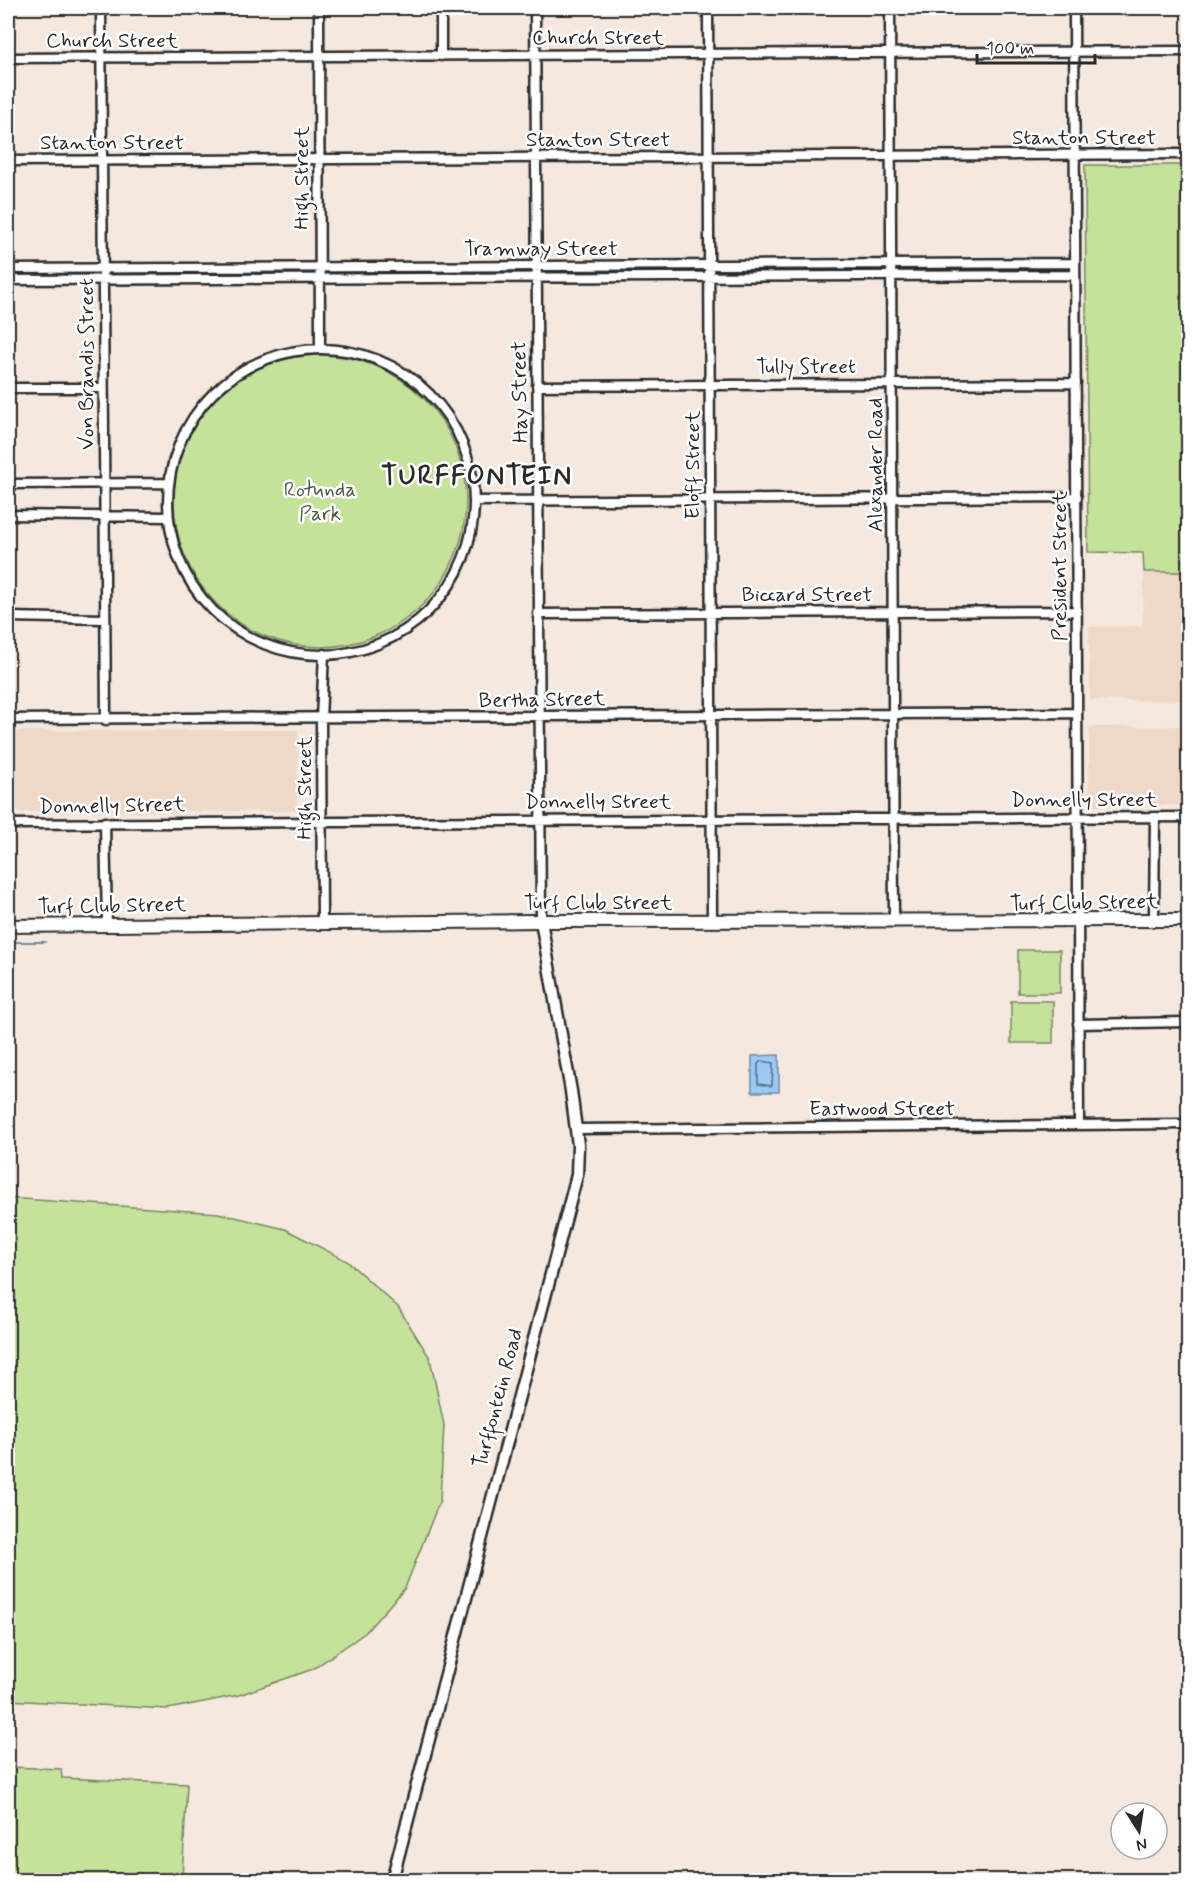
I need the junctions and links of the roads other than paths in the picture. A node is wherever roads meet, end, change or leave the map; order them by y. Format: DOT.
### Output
graph roads {
  1 [pos="101,8"];
  2 [pos="319,8"];
  3 [pos="441,8"];
  4 [pos="535,8"];
  5 [pos="708,8"];
  6 [pos="890,8"];
  7 [pos="1074,8"];
  8 [pos="1073,51"];
  9 [pos="1188,51"];
  10 [pos="891,53"];
  11 [pos="708,54"];
  12 [pos="536,55"];
  13 [pos="319,56"];
  14 [pos="441,56"];
  15 [pos="8,58"];
  16 [pos="102,58"];
  17 [pos="1188,154"];
  18 [pos="1075,155"];
  19 [pos="892,156"];
  20 [pos="708,157"];
  21 [pos="535,158"];
  22 [pos="319,159"];
  23 [pos="8,160"];
  24 [pos="102,160"];
  25 [pos="1075,263"];
  26 [pos="984,264"];
  27 [pos="709,265"];
  28 [pos="891,265"];
  29 [pos="536,266"];
  30 [pos="620,266"];
  31 [pos="213,267"];
  32 [pos="320,267"];
  33 [pos="423,267"];
  34 [pos="103,268"];
  35 [pos="254,268"];
  36 [pos="12,269"];
  37 [pos="1075,275"];
  38 [pos="892,276"];
  39 [pos="984,276"];
  40 [pos="709,277"];
  41 [pos="320,278"];
  42 [pos="423,278"];
  43 [pos="537,278"];
  44 [pos="621,278"];
  45 [pos="212,279"];
  46 [pos="254,279"];
  47 [pos="12,280"];
  48 [pos="103,280"];
  49 [pos="320,349"];
  50 [pos="1076,383"];
  51 [pos="893,384"];
  52 [pos="710,385"];
  53 [pos="537,386"];
  54 [pos="8,388"];
  55 [pos="103,388"];
  56 [pos="105,483"];
  57 [pos="169,483"];
  58 [pos="8,484"];
  59 [pos="1077,497"];
  60 [pos="894,498"];
  61 [pos="710,499"];
  62 [pos="537,500"];
  63 [pos="474,501"];
  64 [pos="8,515"];
  65 [pos="105,516"];
  66 [pos="168,517"];
  67 [pos="1076,611"];
  68 [pos="893,612"];
  69 [pos="710,613"];
  70 [pos="537,614"];
  71 [pos="8,617"];
  72 [pos="104,619"];
  73 [pos="324,654"];
  74 [pos="1077,713"];
  75 [pos="894,715"];
  76 [pos="711,716"];
  77 [pos="538,717"];
  78 [pos="321,718"];
  79 [pos="8,719"];
  80 [pos="106,720"];
  81 [pos="895,817"];
  82 [pos="1078,817"];
  83 [pos="1155,817"];
  84 [pos="1188,817"];
  85 [pos="539,819"];
  86 [pos="712,819"];
  87 [pos="322,821"];
  88 [pos="105,822"];
  89 [pos="8,824"];
  90 [pos="541,921"];
  91 [pos="1154,921"];
  92 [pos="1188,921"];
  93 [pos="322,922"];
  94 [pos="712,922"];
  95 [pos="894,922"];
  96 [pos="1079,922"];
  97 [pos="107,925"];
  98 [pos="8,926"];
  99 [pos="1188,1022"];
  100 [pos="1078,1023"];
  101 [pos="1188,1124"];
  102 [pos="1079,1125"];
  103 [pos="576,1130"];
  104 [pos="392,1881"];
  1 -- 16 [label="street, Von Brandis Street"];
  2 -- 13 [label="street, High Street"];
  3 -- 14 [label="street"];
  4 -- 12 [label="street, Hay Street"];
  5 -- 11 [label="street, Eloff Street"];
  6 -- 10 [label="street, Alexander Road"];
  7 -- 8 [label="street, President Street"];
  8 -- 9 [label="street, Church Street"];
  8 -- 10 [label="street, Church Street"];
  8 -- 18 [label="street, President Street"];
  10 -- 11 [label="street, Church Street"];
  10 -- 19 [label="street, Alexander Road"];
  11 -- 12 [label="street, Church Street"];
  11 -- 20 [label="street, Eloff Street"];
  12 -- 14 [label="street, Church Street"];
  12 -- 21 [label="street, Hay Street"];
  13 -- 14 [label="street, Church Street"];
  13 -- 16 [label="street, Church Street"];
  13 -- 22 [label="street, High Street"];
  15 -- 16 [label="street, Church Street"];
  16 -- 24 [label="street, Von Brandis Street"];
  17 -- 18 [label="street, Stanton Street"];
  18 -- 19 [label="street, Stanton Street"];
  18 -- 25 [label="street, President Street"];
  19 -- 20 [label="street, Stanton Street"];
  19 -- 28 [label="street, Alexander Road"];
  20 -- 21 [label="street, Stanton Street"];
  20 -- 27 [label="street, Eloff Street"];
  21 -- 22 [label="street, Stanton Street"];
  21 -- 29 [label="street, Hay Street"];
  22 -- 24 [label="street, Stanton Street"];
  22 -- 32 [label="street, High Street"];
  23 -- 24 [label="street, Stanton Street"];
  24 -- 34 [label="street, Von Brandis Street"];
  25 -- 26 [label="street, Tramway Street"];
  25 -- 37 [label="street, President Street"];
  26 -- 28 [label="street, Tramway Street"];
  26 -- 39 [label="street"];
  27 -- 28 [label="street, Tramway Street"];
  27 -- 30 [label="street, Tramway Street"];
  27 -- 40 [label="street, Eloff Street"];
  28 -- 38 [label="street, Alexander Road"];
  29 -- 30 [label="street, Tramway Street"];
  29 -- 33 [label="street, Tramway Street"];
  29 -- 43 [label="street, Hay Street"];
  30 -- 44 [label="street"];
  31 -- 34 [label="street, Tramway Street"];
  31 -- 35 [label="street, Tramway Street"];
  31 -- 45 [label="street"];
  32 -- 33 [label="street, Tramway Street"];
  32 -- 35 [label="street, Tramway Street"];
  32 -- 41 [label="street, High Street"];
  33 -- 42 [label="street"];
  34 -- 36 [label="street, Tramway Street"];
  34 -- 48 [label="street, Von Brandis Street"];
  35 -- 46 [label="street"];
  36 -- 47 [label="street"];
  37 -- 39 [label="street, Tramway Street"];
  37 -- 50 [label="street, President Street"];
  38 -- 39 [label="street, Tramway Street"];
  38 -- 40 [label="street, Tramway Street"];
  38 -- 51 [label="street, Alexander Road"];
  40 -- 44 [label="street, Tramway Street"];
  40 -- 52 [label="street, Eloff Street"];
  41 -- 42 [label="street, Tramway Street"];
  41 -- 46 [label="street, Tramway Street"];
  41 -- 49 [label="street, High Street"];
  42 -- 43 [label="street, Tramway Street"];
  43 -- 44 [label="street, Tramway Street"];
  43 -- 53 [label="street, Hay Street"];
  45 -- 46 [label="street, Tramway Street"];
  45 -- 48 [label="street, Tramway Street"];
  47 -- 48 [label="street, Tramway Street"];
  48 -- 55 [label="street, Von Brandis Street"];
  49 -- 57 [label="street"];
  49 -- 63 [label="street"];
  50 -- 51 [label="street, Tully Street"];
  50 -- 59 [label="street, President Street"];
  51 -- 52 [label="street, Tully Street"];
  51 -- 60 [label="street, Alexander Road"];
  52 -- 53 [label="street, Tully Street"];
  52 -- 61 [label="street, Eloff Street"];
  53 -- 62 [label="street, Hay Street"];
  54 -- 55 [label="street"];
  55 -- 56 [label="street, Von Brandis Street"];
  56 -- 57 [label="street"];
  56 -- 58 [label="street"];
  56 -- 65 [label="street, Von Brandis Street"];
  57 -- 66 [label="street"];
  59 -- 60 [label="street"];
  59 -- 67 [label="street, President Street"];
  60 -- 61 [label="street"];
  60 -- 68 [label="street, Alexander Road"];
  61 -- 62 [label="street"];
  61 -- 69 [label="street, Eloff Street"];
  62 -- 63 [label="street"];
  62 -- 70 [label="street, Hay Street"];
  63 -- 73 [label="street"];
  64 -- 65 [label="street"];
  65 -- 66 [label="street"];
  65 -- 72 [label="street, Von Brandis Street"];
  66 -- 73 [label="street"];
  67 -- 68 [label="street, Biccard Street"];
  67 -- 74 [label="street, President Street"];
  68 -- 69 [label="street, Biccard Street"];
  68 -- 75 [label="street, Alexander Road"];
  69 -- 70 [label="street, Biccard Street"];
  69 -- 76 [label="street, Eloff Street"];
  70 -- 77 [label="street, Hay Street"];
  71 -- 72 [label="street"];
  72 -- 80 [label="street, Von Brandis Street"];
  73 -- 78 [label="street, High Street"];
  74 -- 75 [label="street, Bertha Street"];
  74 -- 82 [label="street, President Street"];
  75 -- 76 [label="street, Bertha Street"];
  75 -- 81 [label="street, Alexander Road"];
  76 -- 77 [label="street, Bertha Street"];
  76 -- 86 [label="street, Eloff Street"];
  77 -- 78 [label="street, Bertha Street"];
  77 -- 85 [label="street, Hay Street"];
  78 -- 80 [label="street, Bertha Street"];
  78 -- 87 [label="street, High Street"];
  79 -- 80 [label="street, Bertha Street"];
  81 -- 82 [label="street, Donnelly Street"];
  81 -- 86 [label="street, Donnelly Street"];
  81 -- 95 [label="street, Alexander Road"];
  82 -- 83 [label="street, Donnelly Street"];
  82 -- 96 [label="street, President Street"];
  83 -- 84 [label="street, Donnelly Street"];
  83 -- 91 [label="street"];
  85 -- 86 [label="street, Donnelly Street"];
  85 -- 87 [label="street, Donnelly Street"];
  85 -- 90 [label="street, Hay Street"];
  86 -- 94 [label="street, Eloff Street"];
  87 -- 88 [label="street, Donnelly Street"];
  87 -- 93 [label="street, High Street"];
  88 -- 89 [label="street, Donnelly Street"];
  88 -- 97 [label="street"];
  90 -- 93 [label="main road, Turf Club Street"];
  90 -- 94 [label="main road, Turf Club Street"];
  90 -- 103 [label="street, Turffontein Road"];
  91 -- 92 [label="main road, Turf Club Street"];
  91 -- 96 [label="main road, Turf Club Street"];
  93 -- 97 [label="main road, Turf Club Street"];
  94 -- 95 [label="main road, Turf Club Street"];
  95 -- 96 [label="main road, Turf Club Street"];
  96 -- 100 [label="street, President Street"];
  97 -- 98 [label="main road, Turf Club Street"];
  99 -- 100 [label="street"];
  100 -- 102 [label="street, President Street"];
  101 -- 102 [label="street, Eastwood Street"];
  102 -- 103 [label="street, Eastwood Street"];
  103 -- 104 [label="street, Turffontein Road"];
}
